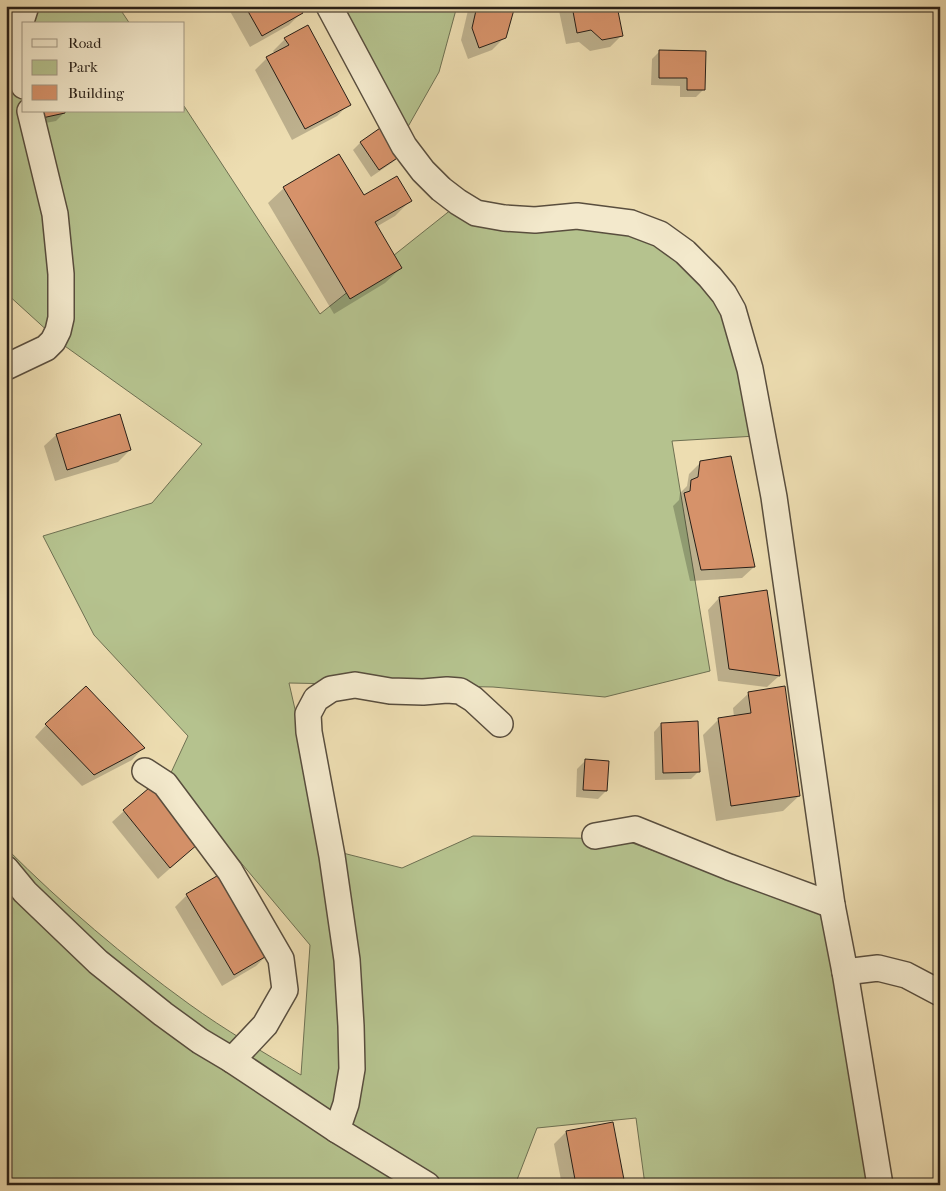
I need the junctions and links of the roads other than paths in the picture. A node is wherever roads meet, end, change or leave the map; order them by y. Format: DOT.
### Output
graph roads {
  1 [pos="26,6"];
  2 [pos="329,6"];
  3 [pos="22,75"];
  4 [pos="30,112"];
  5 [pos="6,366"];
  6 [pos="500,724"];
  7 [pos="144,771"];
  8 [pos="595,836"];
  9 [pos="6,869"];
  10 [pos="832,905"];
  11 [pos="845,972"];
  12 [pos="940,993"];
  13 [pos="232,1060"];
  14 [pos="337,1130"];
  15 [pos="427,1185"];
  16 [pos="880,1185"];
  1 -- 3 [label="street"];
  2 -- 10 [label="street"];
  4 -- 5 [label="street"];
  6 -- 14 [label="street"];
  7 -- 13 [label="street"];
  8 -- 10 [label="street"];
  9 -- 13 [label="street"];
  10 -- 11 [label="street"];
  11 -- 12 [label="street"];
  11 -- 16 [label="street"];
  13 -- 14 [label="street"];
  14 -- 15 [label="street"];
}
